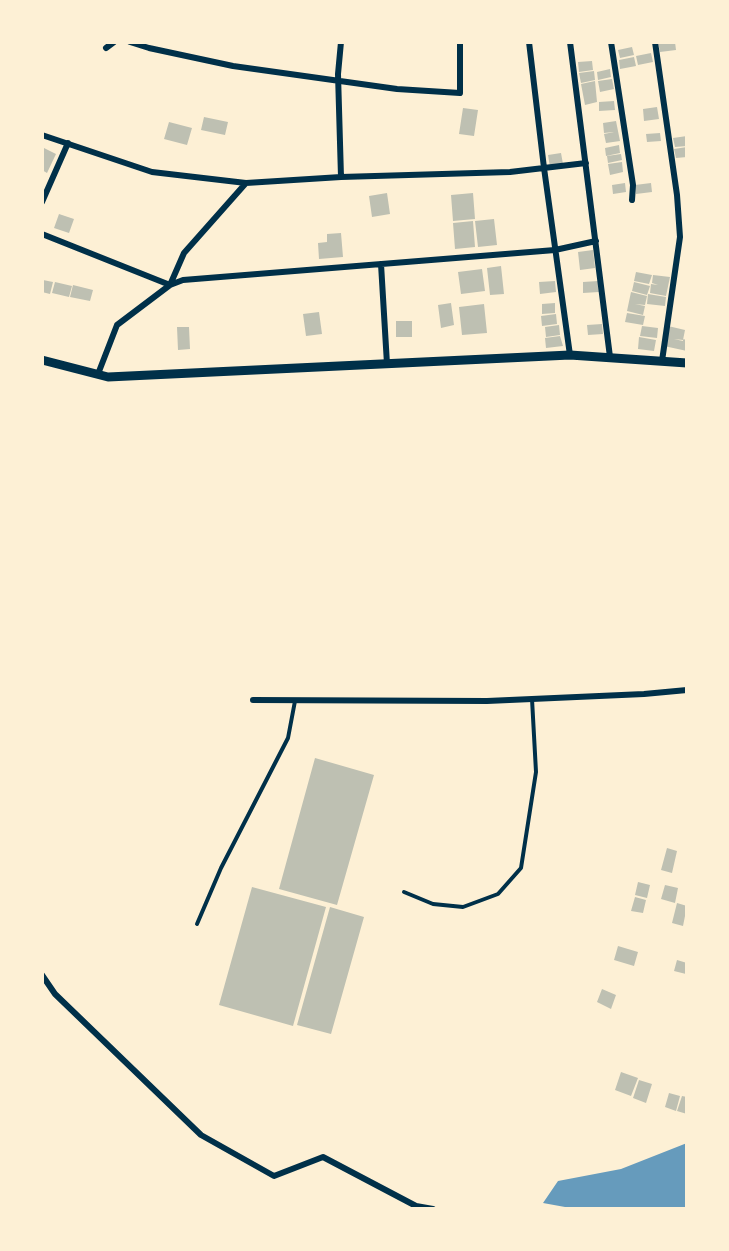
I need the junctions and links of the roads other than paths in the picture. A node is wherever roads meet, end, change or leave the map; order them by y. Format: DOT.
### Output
graph roads {
  1 [pos="114,42"];
  2 [pos="130,42"];
  3 [pos="341,42"];
  4 [pos="460,42"];
  5 [pos="529,42"];
  6 [pos="570,42"];
  7 [pos="611,42"];
  8 [pos="655,42"];
  9 [pos="106,48"];
  10 [pos="338,81"];
  11 [pos="42,135"];
  12 [pos="68,143"];
  13 [pos="586,163"];
  14 [pos="544,168"];
  15 [pos="341,177"];
  16 [pos="246,183"];
  17 [pos="632,200"];
  18 [pos="42,202"];
  19 [pos="42,234"];
  20 [pos="596,241"];
  21 [pos="555,250"];
  22 [pos="381,264"];
  23 [pos="170,285"];
  24 [pos="570,355"];
  25 [pos="610,357"];
  26 [pos="42,360"];
  27 [pos="662,361"];
  28 [pos="687,363"];
  29 [pos="387,364"];
  30 [pos="98,374"];
  31 [pos="687,690"];
  32 [pos="532,699"];
  33 [pos="253,700"];
  34 [pos="296,701"];
  35 [pos="404,892"];
  36 [pos="197,924"];
  37 [pos="42,975"];
  38 [pos="414,1208"];
  39 [pos="433,1209"];
  1 -- 9 [label="street"];
  2 -- 10 [label="street"];
  3 -- 10 [label="street"];
  4 -- 10 [label="street"];
  5 -- 14 [label="street"];
  6 -- 13 [label="street"];
  7 -- 17 [label="street"];
  8 -- 27 [label="street"];
  10 -- 15 [label="street"];
  11 -- 12 [label="street"];
  12 -- 16 [label="street"];
  12 -- 18 [label="street"];
  13 -- 14 [label="street"];
  13 -- 20 [label="street"];
  14 -- 15 [label="street"];
  14 -- 21 [label="street"];
  15 -- 16 [label="street"];
  16 -- 23 [label="street"];
  19 -- 23 [label="street"];
  20 -- 21 [label="street"];
  20 -- 25 [label="street"];
  21 -- 22 [label="street"];
  21 -- 24 [label="street"];
  22 -- 23 [label="street"];
  22 -- 29 [label="street"];
  23 -- 30 [label="street"];
  24 -- 25 [label="street"];
  24 -- 29 [label="street"];
  25 -- 27 [label="street"];
  26 -- 30 [label="street"];
  27 -- 28 [label="street"];
  29 -- 30 [label="street"];
  31 -- 32 [label="street"];
  32 -- 34 [label="street"];
  32 -- 35 [label="lane"];
  33 -- 34 [label="street"];
  34 -- 36 [label="lane"];
  37 -- 38 [label="street"];
  38 -- 39 [label="street"];
}
